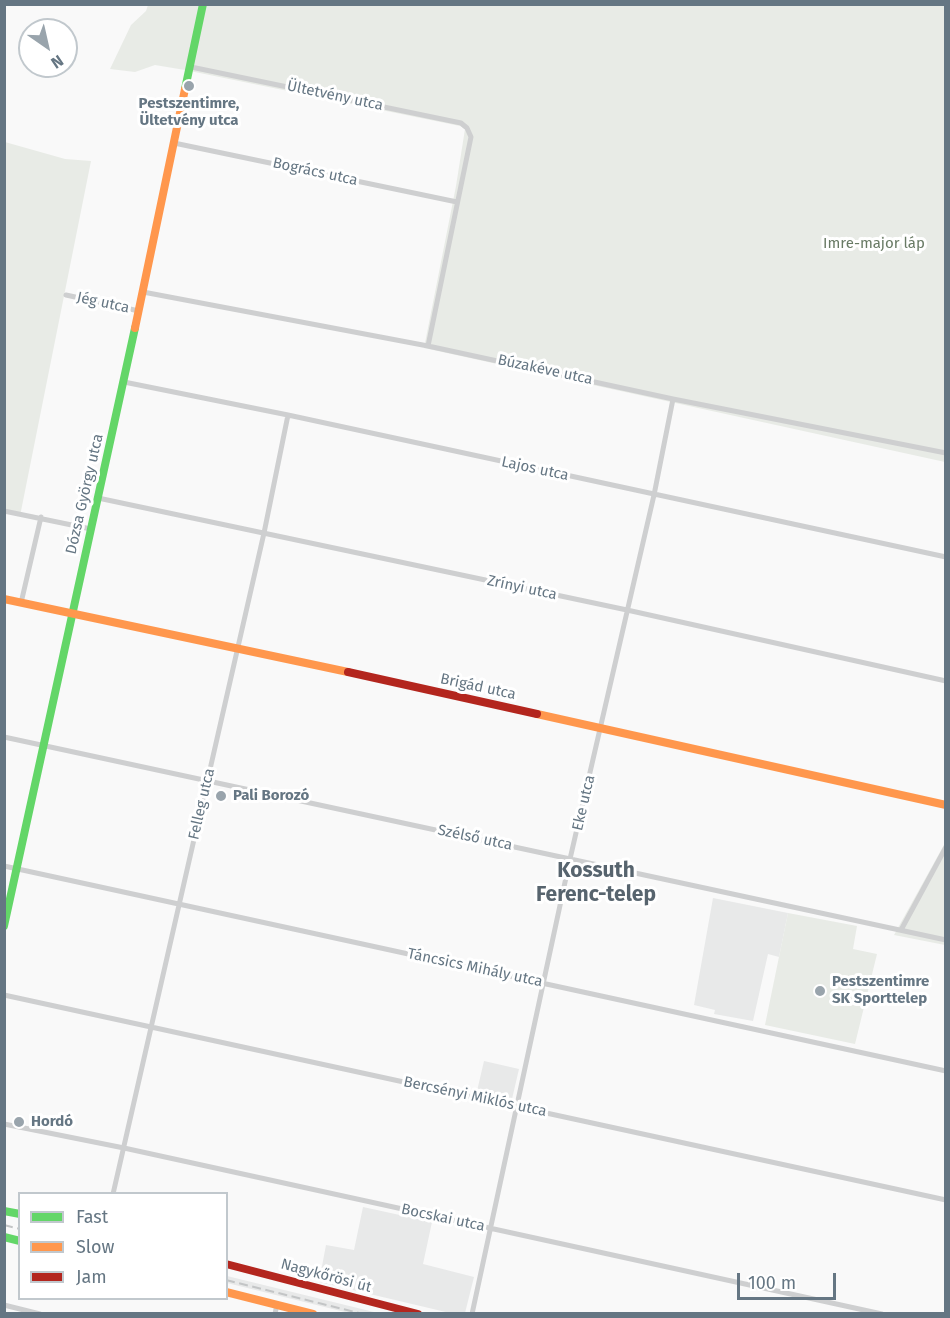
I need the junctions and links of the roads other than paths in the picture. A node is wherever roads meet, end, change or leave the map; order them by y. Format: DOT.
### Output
graph roads {
  1 [pos="203,4"];
  2 [pos="191,67"];
  3 [pos="174,143"];
  4 [pos="457,202"];
  5 [pos="143,292"];
  6 [pos="66,295"];
  7 [pos="139,311"];
  8 [pos="429,346"];
  9 [pos="124,382"];
  10 [pos="673,399"];
  11 [pos="288,415"];
  12 [pos="945,453"];
  13 [pos="654,495"];
  14 [pos="98,498"];
  15 [pos="4,511"];
  16 [pos="41,517"];
  17 [pos="91,529"];
  18 [pos="264,533"];
  19 [pos="945,557"];
  20 [pos="4,599"];
  21 [pos="21,603"];
  22 [pos="627,610"];
  23 [pos="72,615"];
  24 [pos="238,648"];
  25 [pos="945,681"];
  26 [pos="602,728"];
  27 [pos="4,737"];
  28 [pos="44,746"];
  29 [pos="207,780"];
  30 [pos="945,805"];
  31 [pos="945,847"];
  32 [pos="570,859"];
  33 [pos="4,866"];
  34 [pos="18,868"];
  35 [pos="179,904"];
  36 [pos="4,926"];
  37 [pos="901,930"];
  38 [pos="945,940"];
  39 [pos="545,983"];
  40 [pos="4,995"];
  41 [pos="152,1026"];
  42 [pos="945,1071"];
  43 [pos="517,1106"];
  44 [pos="4,1124"];
  45 [pos="124,1148"];
  46 [pos="113,1192"];
  47 [pos="945,1200"];
  48 [pos="492,1228"];
  49 [pos="228,1265"];
  50 [pos="228,1292"];
  51 [pos="277,1304"];
  52 [pos="4,1305"];
  53 [pos="40,1314"];
  54 [pos="275,1314"];
  55 [pos="313,1314"];
  56 [pos="418,1314"];
  57 [pos="472,1314"];
  58 [pos="882,1314"];
  1 -- 2 [label="street, Dózsa György utca"];
  2 -- 3 [label="street, Dózsa György utca"];
  2 -- 4 [label="street, Ültetvény utca"];
  3 -- 4 [label="street, Bogrács utca"];
  3 -- 5 [label="street, Dózsa György utca"];
  4 -- 8 [label="street"];
  5 -- 7 [label="street, Dózsa György utca"];
  5 -- 8 [label="street, Búzakéve utca"];
  6 -- 7 [label="street, Jég utca"];
  7 -- 9 [label="street, Dózsa György utca"];
  8 -- 10 [label="street, Búzakéve utca"];
  9 -- 11 [label="street, Lajos utca"];
  9 -- 14 [label="street, Dózsa György utca"];
  10 -- 12 [label="street, Búzakéve utca"];
  10 -- 13 [label="street, Eke utca"];
  11 -- 13 [label="street, Lajos utca"];
  11 -- 18 [label="street, Felleg utca"];
  13 -- 19 [label="street, Lajos utca"];
  13 -- 22 [label="street, Eke utca"];
  14 -- 17 [label="street, Dózsa György utca"];
  14 -- 18 [label="street, Zrínyi utca"];
  15 -- 16 [label="street"];
  16 -- 17 [label="street"];
  16 -- 21 [label="street"];
  17 -- 23 [label="street, Dózsa György utca"];
  18 -- 22 [label="street, Zrínyi utca"];
  18 -- 24 [label="street, Felleg utca"];
  20 -- 21 [label="street, Brigád utca"];
  21 -- 23 [label="street, Brigád utca"];
  22 -- 25 [label="street, Zrínyi utca"];
  22 -- 26 [label="street, Eke utca"];
  23 -- 24 [label="street, Brigád utca"];
  23 -- 28 [label="street, Dózsa György utca"];
  24 -- 26 [label="street, Brigád utca"];
  24 -- 29 [label="street, Felleg utca"];
  26 -- 30 [label="street, Brigád utca"];
  26 -- 32 [label="street, Eke utca"];
  27 -- 28 [label="street, Szélső utca"];
  28 -- 29 [label="street, Szélső utca"];
  28 -- 34 [label="street, Dózsa György utca"];
  29 -- 32 [label="street, Szélső utca"];
  29 -- 35 [label="street, Felleg utca"];
  31 -- 37 [label="street"];
  32 -- 37 [label="street, Szélső utca"];
  32 -- 39 [label="street, Eke utca"];
  33 -- 34 [label="street, Táncsics Mihály utca"];
  34 -- 35 [label="street, Táncsics Mihály utca"];
  34 -- 36 [label="street, Dózsa György utca"];
  35 -- 39 [label="street, Táncsics Mihály utca"];
  35 -- 41 [label="street, Felleg utca"];
  37 -- 38 [label="street, Szélső utca"];
  39 -- 42 [label="street, Táncsics Mihály utca"];
  39 -- 43 [label="street, Eke utca"];
  40 -- 41 [label="street, Bercsényi Miklós utca"];
  41 -- 43 [label="street, Bercsényi Miklós utca"];
  41 -- 45 [label="street, Felleg utca"];
  43 -- 47 [label="street, Bercsényi Miklós utca"];
  43 -- 48 [label="street, Eke utca"];
  44 -- 45 [label="street, Bocskai utca"];
  45 -- 46 [label="street, Felleg utca"];
  45 -- 48 [label="street, Bocskai utca"];
  48 -- 57 [label="street, Eke utca"];
  48 -- 58 [label="street, Bocskai utca"];
  49 -- 56 [label="street, Nagykőrösi út"];
  50 -- 51 [label="street"];
  51 -- 54 [label="street"];
  51 -- 55 [label="street"];
  52 -- 53 [label="street"];
}
